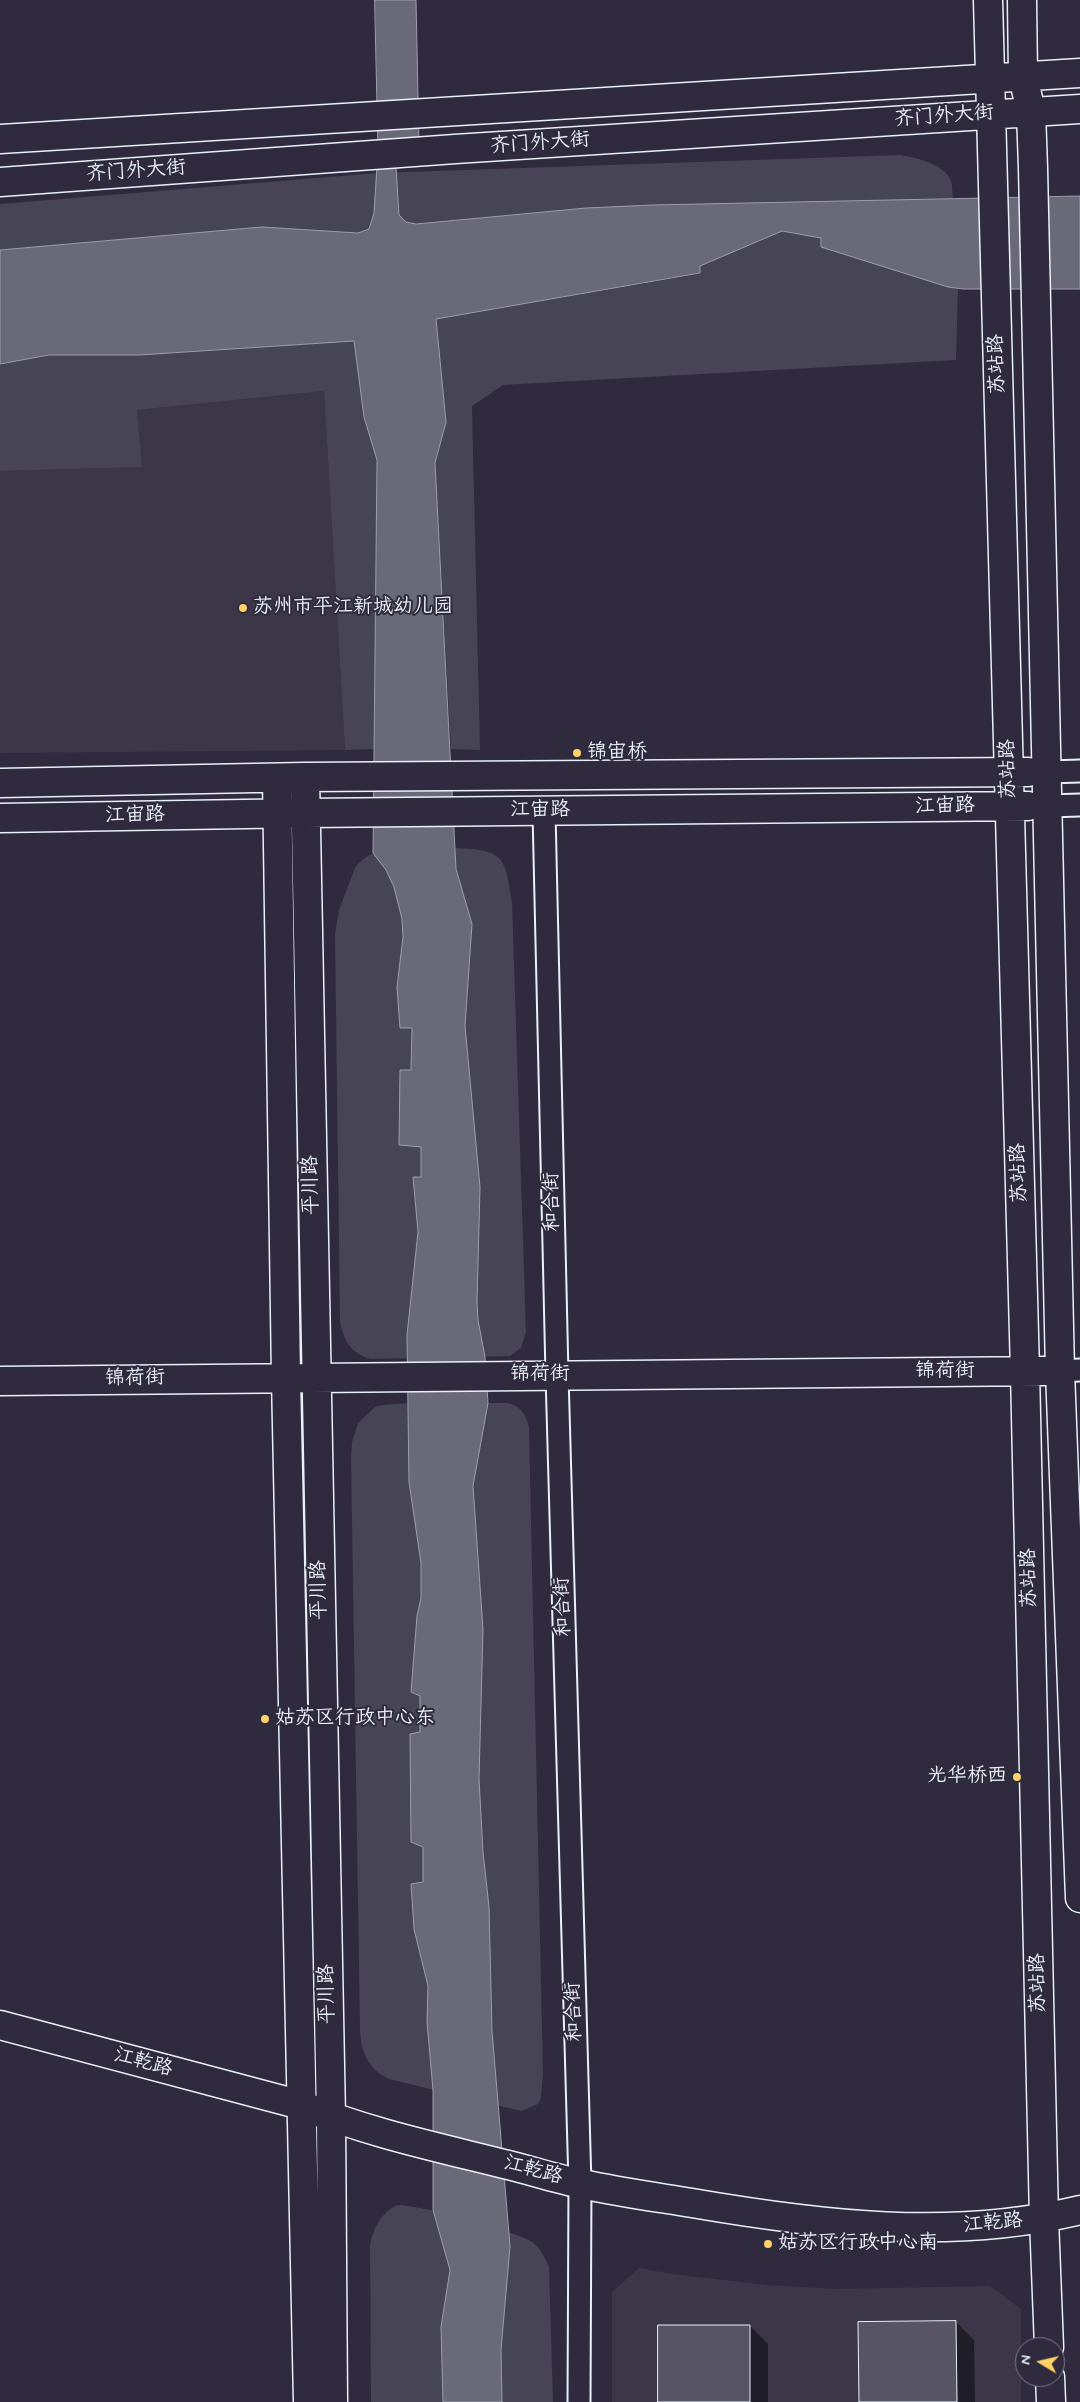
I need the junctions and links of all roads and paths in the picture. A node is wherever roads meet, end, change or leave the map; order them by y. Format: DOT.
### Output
graph roads {
  1 [pos="988,0"];
  2 [pos="1022,0"];
  3 [pos="1080,73"];
  4 [pos="1024,76"];
  5 [pos="990,77"];
  6 [pos="1080,109"];
  7 [pos="1031,112"];
  8 [pos="991,114"];
  9 [pos="0,140"];
  10 [pos="0,182"];
  11 [pos="1080,771"];
  12 [pos="1009,772"];
  13 [pos="1046,772"];
  14 [pos="305,777"];
  15 [pos="277,778"];
  16 [pos="0,783"];
  17 [pos="1080,805"];
  18 [pos="1010,806"];
  19 [pos="1048,806"];
  20 [pos="306,812"];
  21 [pos="544,812"];
  22 [pos="277,813"];
  23 [pos="0,818"];
  24 [pos="1070,1370"];
  25 [pos="1025,1371"];
  26 [pos="557,1375"];
  27 [pos="316,1377"];
  28 [pos="286,1378"];
  29 [pos="0,1381"];
  30 [pos="1080,1898"];
  31 [pos="0,2025"];
  32 [pos="301,2105"];
  33 [pos="330,2117"];
  34 [pos="580,2184"];
  35 [pos="1080,2210"];
  36 [pos="1044,2219"];
  37 [pos="1049,2337"];
  38 [pos="1051,2387"];
  39 [pos="308,2402"];
  40 [pos="332,2402"];
  41 [pos="579,2402"];
  42 [pos="1052,2402"];
  1 -- 5 [label="street, 苏站路"];
  2 -- 4 [label="street, 苏站路"];
  3 -- 4 [label="street, 齐门外大街"];
  4 -- 5 [label="street, 齐门外大街"];
  4 -- 7 [label="street, 苏站路"];
  5 -- 8 [label="street, 苏站路"];
  5 -- 9 [label="street, 齐门外大街"];
  6 -- 7 [label="street, 齐门外大街"];
  7 -- 8 [label="street, 齐门外大街"];
  7 -- 13 [label="street, 苏站路"];
  8 -- 10 [label="street, 齐门外大街"];
  8 -- 12 [label="street, 苏站路"];
  11 -- 13 [label="street, 江宙路"];
  12 -- 13 [label="street, 江宙路"];
  12 -- 14 [label="street, 江宙路"];
  12 -- 18 [label="street, 苏站路"];
  13 -- 19 [label="street, 苏站路"];
  14 -- 15 [label="street, 江宙路"];
  14 -- 20 [label="street, 平川路"];
  15 -- 16 [label="street, 江宙路"];
  15 -- 22 [label="street, 平川路"];
  17 -- 19 [label="street, 江宙路"];
  18 -- 19 [label="street, 江宙路"];
  18 -- 21 [label="street, 江宙路"];
  18 -- 25 [label="street, 苏站路"];
  19 -- 24 [label="street, 苏站路"];
  20 -- 21 [label="street, 江宙路"];
  20 -- 22 [label="street, 江宙路"];
  20 -- 27 [label="street, 平川路"];
  21 -- 26 [label="street, 和合街"];
  22 -- 23 [label="street, 江宙路"];
  22 -- 28 [label="street, 平川路"];
  24 -- 25 [label="street, 锦荷街"];
  24 -- 30 [label="street, 苏站路"];
  25 -- 26 [label="street, 锦荷街"];
  25 -- 36 [label="street, 苏站路"];
  26 -- 27 [label="street, 锦荷街"];
  26 -- 34 [label="street, 和合街"];
  27 -- 28 [label="street, 锦荷街"];
  27 -- 33 [label="street, 平川路"];
  28 -- 29 [label="street, 锦荷街"];
  28 -- 32 [label="street, 平川路"];
  31 -- 32 [label="street, 江乾路"];
  32 -- 33 [label="street, 江乾路"];
  32 -- 39 [label="street, 平川路"];
  33 -- 34 [label="street, 江乾路"];
  33 -- 40 [label="street, 平川路"];
  34 -- 36 [label="street, 江乾路"];
  34 -- 41 [label="street, 和合街"];
  35 -- 36 [label="street, 江乾路"];
  36 -- 37 [label="street, 苏站路"];
  38 -- 42 [label="street"];
}
